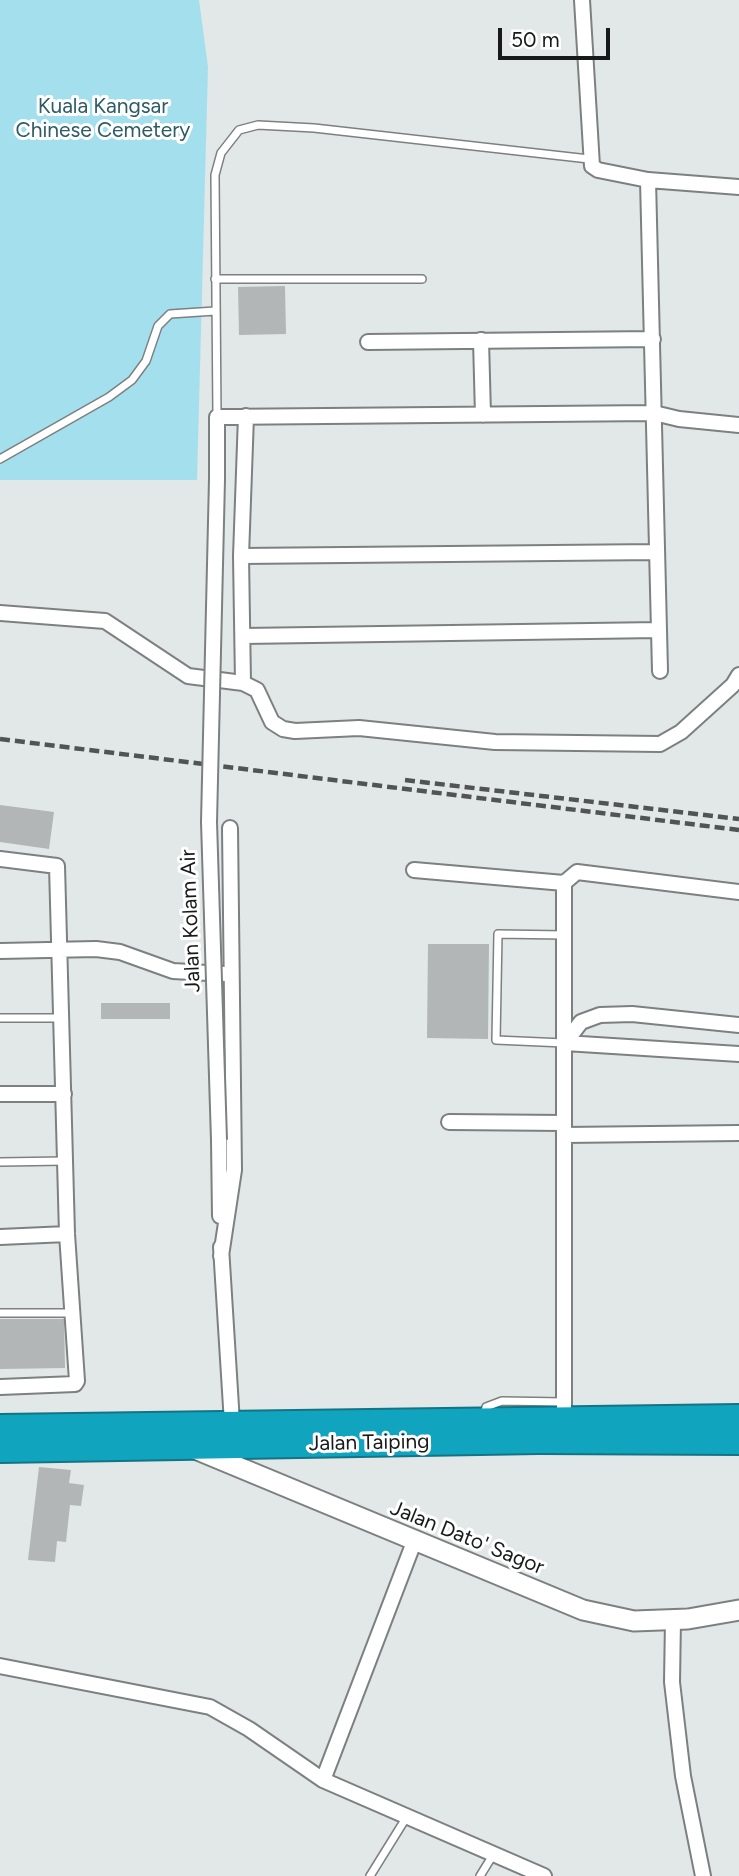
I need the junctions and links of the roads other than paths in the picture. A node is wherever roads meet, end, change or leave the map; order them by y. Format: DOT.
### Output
graph roads {
  1 [pos="582,0"];
  2 [pos="589,159"];
  3 [pos="648,180"];
  4 [pos="739,187"];
  5 [pos="215,279"];
  6 [pos="422,279"];
  7 [pos="215,311"];
  8 [pos="653,339"];
  9 [pos="481,340"];
  10 [pos="368,342"];
  11 [pos="654,412"];
  12 [pos="483,415"];
  13 [pos="246,416"];
  14 [pos="217,417"];
  15 [pos="739,425"];
  16 [pos="0,458"];
  17 [pos="657,552"];
  18 [pos="241,556"];
  19 [pos="0,613"];
  20 [pos="659,630"];
  21 [pos="243,636"];
  22 [pos="660,671"];
  23 [pos="739,676"];
  24 [pos="243,683"];
  25 [pos="230,828"];
  26 [pos="0,859"];
  27 [pos="414,870"];
  28 [pos="564,883"];
  29 [pos="739,892"];
  30 [pos="564,936"];
  31 [pos="62,950"];
  32 [pos="0,951"];
  33 [pos="232,974"];
  34 [pos="0,1018"];
  35 [pos="63,1018"];
  36 [pos="739,1025"];
  37 [pos="565,1043"];
  38 [pos="739,1054"];
  39 [pos="0,1094"];
  40 [pos="64,1094"];
  41 [pos="449,1122"];
  42 [pos="564,1129"];
  43 [pos="739,1133"];
  44 [pos="66,1161"];
  45 [pos="0,1162"];
  46 [pos="68,1234"];
  47 [pos="0,1237"];
  48 [pos="221,1256"];
  49 [pos="0,1313"];
  50 [pos="74,1313"];
  51 [pos="0,1387"];
  52 [pos="564,1410"];
  53 [pos="739,1418"];
  54 [pos="232,1423"];
  55 [pos="0,1428"];
  56 [pos="609,1440"];
  57 [pos="739,1441"];
  58 [pos="271,1444"];
  59 [pos="188,1446"];
  60 [pos="0,1449"];
  61 [pos="414,1542"];
  62 [pos="739,1610"];
  63 [pos="673,1620"];
  64 [pos="0,1666"];
  65 [pos="323,1780"];
  66 [pos="407,1818"];
  67 [pos="493,1854"];
  68 [pos="370,1876"];
  69 [pos="480,1876"];
  70 [pos="544,1876"];
  71 [pos="703,1876"];
  1 -- 2 [label="street"];
  2 -- 3 [label="street"];
  2 -- 5 [label="lane"];
  3 -- 4 [label="street"];
  3 -- 8 [label="street"];
  5 -- 6 [label="lane"];
  5 -- 7 [label="lane"];
  7 -- 14 [label="lane"];
  7 -- 16 [label="lane"];
  8 -- 9 [label="street"];
  8 -- 11 [label="street"];
  9 -- 10 [label="street"];
  9 -- 12 [label="street"];
  11 -- 12 [label="street"];
  11 -- 15 [label="street"];
  11 -- 17 [label="street"];
  12 -- 13 [label="street"];
  13 -- 14 [label="street"];
  13 -- 18 [label="street"];
  14 -- 48 [label="street, Jalan Kolam Air, bridge"];
  17 -- 18 [label="street"];
  17 -- 20 [label="street"];
  18 -- 21 [label="street"];
  19 -- 24 [label="street"];
  20 -- 21 [label="street"];
  20 -- 22 [label="street"];
  21 -- 24 [label="street"];
  23 -- 24 [label="street"];
  25 -- 33 [label="street"];
  26 -- 31 [label="street"];
  27 -- 28 [label="street"];
  28 -- 29 [label="street"];
  28 -- 30 [label="street"];
  30 -- 37 [label="street"];
  30 -- 37 [label="lane"];
  31 -- 32 [label="street"];
  31 -- 33 [label="street"];
  31 -- 35 [label="street"];
  33 -- 48 [label="street"];
  34 -- 35 [label="lane"];
  35 -- 40 [label="street"];
  36 -- 37 [label="street"];
  37 -- 38 [label="street"];
  37 -- 42 [label="street"];
  39 -- 40 [label="street"];
  40 -- 44 [label="street"];
  41 -- 42 [label="street"];
  42 -- 43 [label="street"];
  42 -- 52 [label="street"];
  44 -- 45 [label="lane"];
  44 -- 46 [label="street"];
  46 -- 47 [label="street"];
  46 -- 50 [label="street"];
  48 -- 54 [label="street, Jalan Kolam Air"];
  49 -- 50 [label="lane"];
  50 -- 51 [label="street"];
  52 -- 53 [label="highway, Jalan Taiping"];
  52 -- 54 [label="highway, Jalan Taiping"];
  52 -- 56 [label="highway"];
  54 -- 55 [label="highway, Jalan Taiping"];
  54 -- 58 [label="highway"];
  56 -- 57 [label="highway, Jalan Taiping"];
  56 -- 58 [label="highway, Jalan Taiping"];
  58 -- 59 [label="highway, Jalan Taiping"];
  59 -- 60 [label="highway, Jalan Taiping"];
  59 -- 61 [label="main road, Jalan Dato' Sagor"];
  61 -- 63 [label="main road, Jalan Dato' Sagor"];
  61 -- 65 [label="street"];
  62 -- 63 [label="main road, Jalan Dato' Sagor"];
  63 -- 71 [label="street"];
  64 -- 65 [label="street"];
  65 -- 66 [label="street"];
  66 -- 67 [label="street"];
  66 -- 68 [label="lane"];
  67 -- 69 [label="lane"];
  67 -- 70 [label="street"];
}
